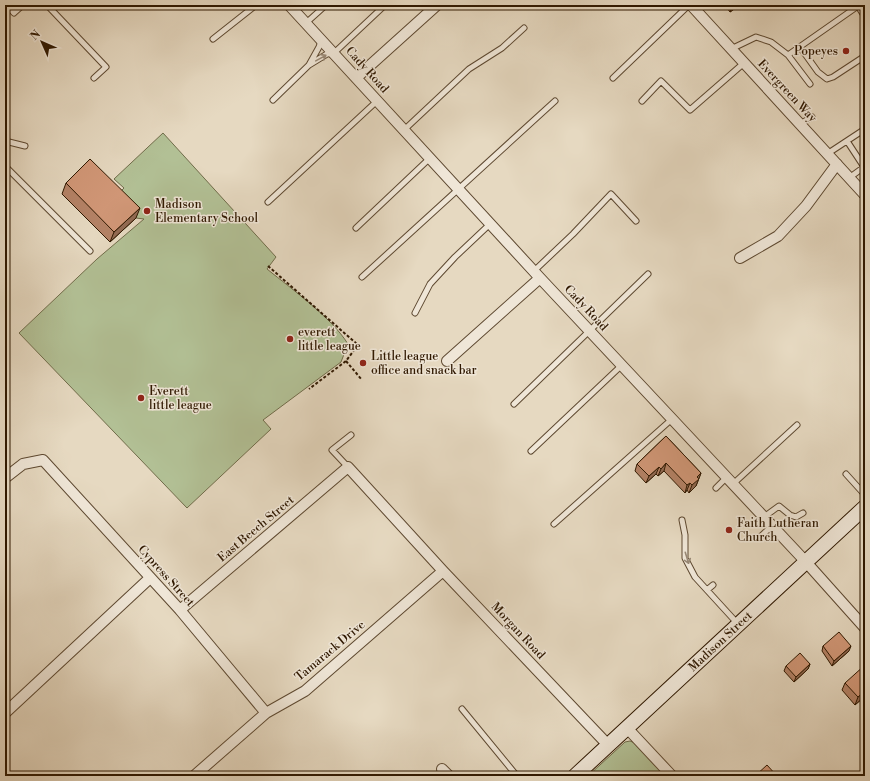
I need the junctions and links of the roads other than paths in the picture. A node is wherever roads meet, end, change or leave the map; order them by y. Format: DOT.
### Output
graph roads {
  1 [pos="7,5"];
  2 [pos="23,5"];
  3 [pos="47,5"];
  4 [pos="256,5"];
  5 [pos="289,5"];
  6 [pos="326,5"];
  7 [pos="437,5"];
  8 [pos="690,5"];
  9 [pos="859,5"];
  10 [pos="384,6"];
  11 [pos="865,17"];
  12 [pos="306,23"];
  13 [pos="524,28"];
  14 [pos="213,39"];
  15 [pos="321,40"];
  16 [pos="800,46"];
  17 [pos="731,49"];
  18 [pos="334,53"];
  19 [pos="788,55"];
  20 [pos="865,56"];
  21 [pos="744,63"];
  22 [pos="309,65"];
  23 [pos="94,78"];
  24 [pos="356,78"];
  25 [pos="613,78"];
  26 [pos="810,84"];
  27 [pos="273,100"];
  28 [pos="642,100"];
  29 [pos="377,101"];
  30 [pos="555,101"];
  31 [pos="812,117"];
  32 [pos="800,124"];
  33 [pos="865,129"];
  34 [pos="404,130"];
  35 [pos="5,141"];
  36 [pos="847,141"];
  37 [pos="25,146"];
  38 [pos="827,154"];
  39 [pos="430,158"];
  40 [pos="837,164"];
  41 [pos="5,166"];
  42 [pos="849,178"];
  43 [pos="458,189"];
  44 [pos="865,195"];
  45 [pos="268,202"];
  46 [pos="636,221"];
  47 [pos="490,224"];
  48 [pos="356,228"];
  49 [pos="90,251"];
  50 [pos="740,258"];
  51 [pos="537,274"];
  52 [pos="648,274"];
  53 [pos="362,277"];
  54 [pos="415,313"];
  55 [pos="589,330"];
  56 [pos="447,361"];
  57 [pos="622,365"];
  58 [pos="514,404"];
  59 [pos="672,419"];
  60 [pos="797,425"];
  61 [pos="351,435"];
  62 [pos="531,451"];
  63 [pos="348,467"];
  64 [pos="846,474"];
  65 [pos="5,478"];
  66 [pos="730,481"];
  67 [pos="716,488"];
  68 [pos="865,495"];
  69 [pos="865,508"];
  70 [pos="803,512"];
  71 [pos="764,517"];
  72 [pos="682,520"];
  73 [pos="554,524"];
  74 [pos="772,526"];
  75 [pos="760,537"];
  76 [pos="806,562"];
  77 [pos="443,571"];
  78 [pos="150,578"];
  79 [pos="713,585"];
  80 [pos="707,590"];
  81 [pos="180,610"];
  82 [pos="739,624"];
  83 [pos="865,628"];
  84 [pos="462,709"];
  85 [pos="5,713"];
  86 [pos="266,713"];
  87 [pos="609,746"];
  88 [pos="194,776"];
  89 [pos="517,776"];
  90 [pos="576,776"];
  91 [pos="672,776"];
  1 -- 2 [label="lane"];
  3 -- 23 [label="lane"];
  4 -- 14 [label="lane"];
  5 -- 12 [label="street, Cady Road"];
  6 -- 12 [label="lane"];
  7 -- 24 [label="street"];
  8 -- 17 [label="street, Evergreen Way"];
  8 -- 25 [label="lane"];
  9 -- 11 [label="lane"];
  9 -- 16 [label="lane"];
  10 -- 18 [label="lane"];
  12 -- 15 [label="street, Cady Road"];
  13 -- 34 [label="lane"];
  15 -- 18 [label="street, Cady Road"];
  15 -- 22 [label="lane"];
  16 -- 19 [label="lane"];
  16 -- 20 [label="lane"];
  17 -- 19 [label="lane"];
  17 -- 21 [label="street, Evergreen Way"];
  22 -- 18 [label="lane, one-way"];
  18 -- 24 [label="street, Cady Road"];
  19 -- 26 [label="lane"];
  21 -- 28 [label="lane"];
  21 -- 32 [label="street, Evergreen Way"];
  22 -- 27 [label="lane"];
  24 -- 29 [label="street, Cady Road"];
  29 -- 34 [label="street, Cady Road"];
  29 -- 45 [label="lane"];
  30 -- 43 [label="lane"];
  31 -- 32 [label="lane"];
  32 -- 38 [label="street, Evergreen Way"];
  33 -- 36 [label="lane"];
  34 -- 39 [label="street, Cady Road"];
  35 -- 37 [label="lane"];
  36 -- 38 [label="lane"];
  36 -- 42 [label="lane"];
  38 -- 40 [label="street, Evergreen Way"];
  39 -- 43 [label="street, Cady Road"];
  39 -- 48 [label="lane"];
  40 -- 42 [label="street, Evergreen Way"];
  40 -- 50 [label="street"];
  41 -- 49 [label="lane"];
  42 -- 44 [label="street, Evergreen Way"];
  43 -- 47 [label="street, Cady Road"];
  43 -- 53 [label="lane"];
  46 -- 51 [label="lane"];
  47 -- 51 [label="street, Cady Road"];
  47 -- 54 [label="lane"];
  51 -- 55 [label="street, Cady Road"];
  51 -- 56 [label="street"];
  52 -- 55 [label="lane"];
  55 -- 57 [label="street, Cady Road"];
  55 -- 58 [label="lane"];
  57 -- 59 [label="street, Cady Road"];
  57 -- 62 [label="lane"];
  59 -- 66 [label="street, Cady Road"];
  59 -- 73 [label="lane"];
  60 -- 66 [label="lane"];
  61 -- 63 [label="lane"];
  63 -- 77 [label="street, Morgan Road"];
  63 -- 81 [label="street, East Beech Street"];
  64 -- 68 [label="lane"];
  65 -- 78 [label="street, Cypress Street"];
  66 -- 67 [label="lane"];
  66 -- 71 [label="street, Cady Road"];
  69 -- 76 [label="street, Madison Street"];
  70 -- 71 [label="lane"];
  71 -- 74 [label="street, Cady Road"];
  72 -- 80 [label="lane, one-way"];
  74 -- 75 [label="lane"];
  74 -- 76 [label="street, Cady Road"];
  76 -- 82 [label="street, Madison Street"];
  76 -- 83 [label="street, Cady Road"];
  77 -- 86 [label="street, Tamarack Drive"];
  77 -- 87 [label="street, Morgan Road"];
  78 -- 81 [label="street, Cypress Street"];
  78 -- 85 [label="street"];
  79 -- 80 [label="lane"];
  80 -- 82 [label="lane"];
  81 -- 86 [label="street, Cypress Street"];
  82 -- 87 [label="street, Madison Street"];
  84 -- 89 [label="lane"];
  86 -- 88 [label="street, Tamarack Drive"];
  87 -- 90 [label="street, Madison Street"];
  87 -- 91 [label="street"];
}
